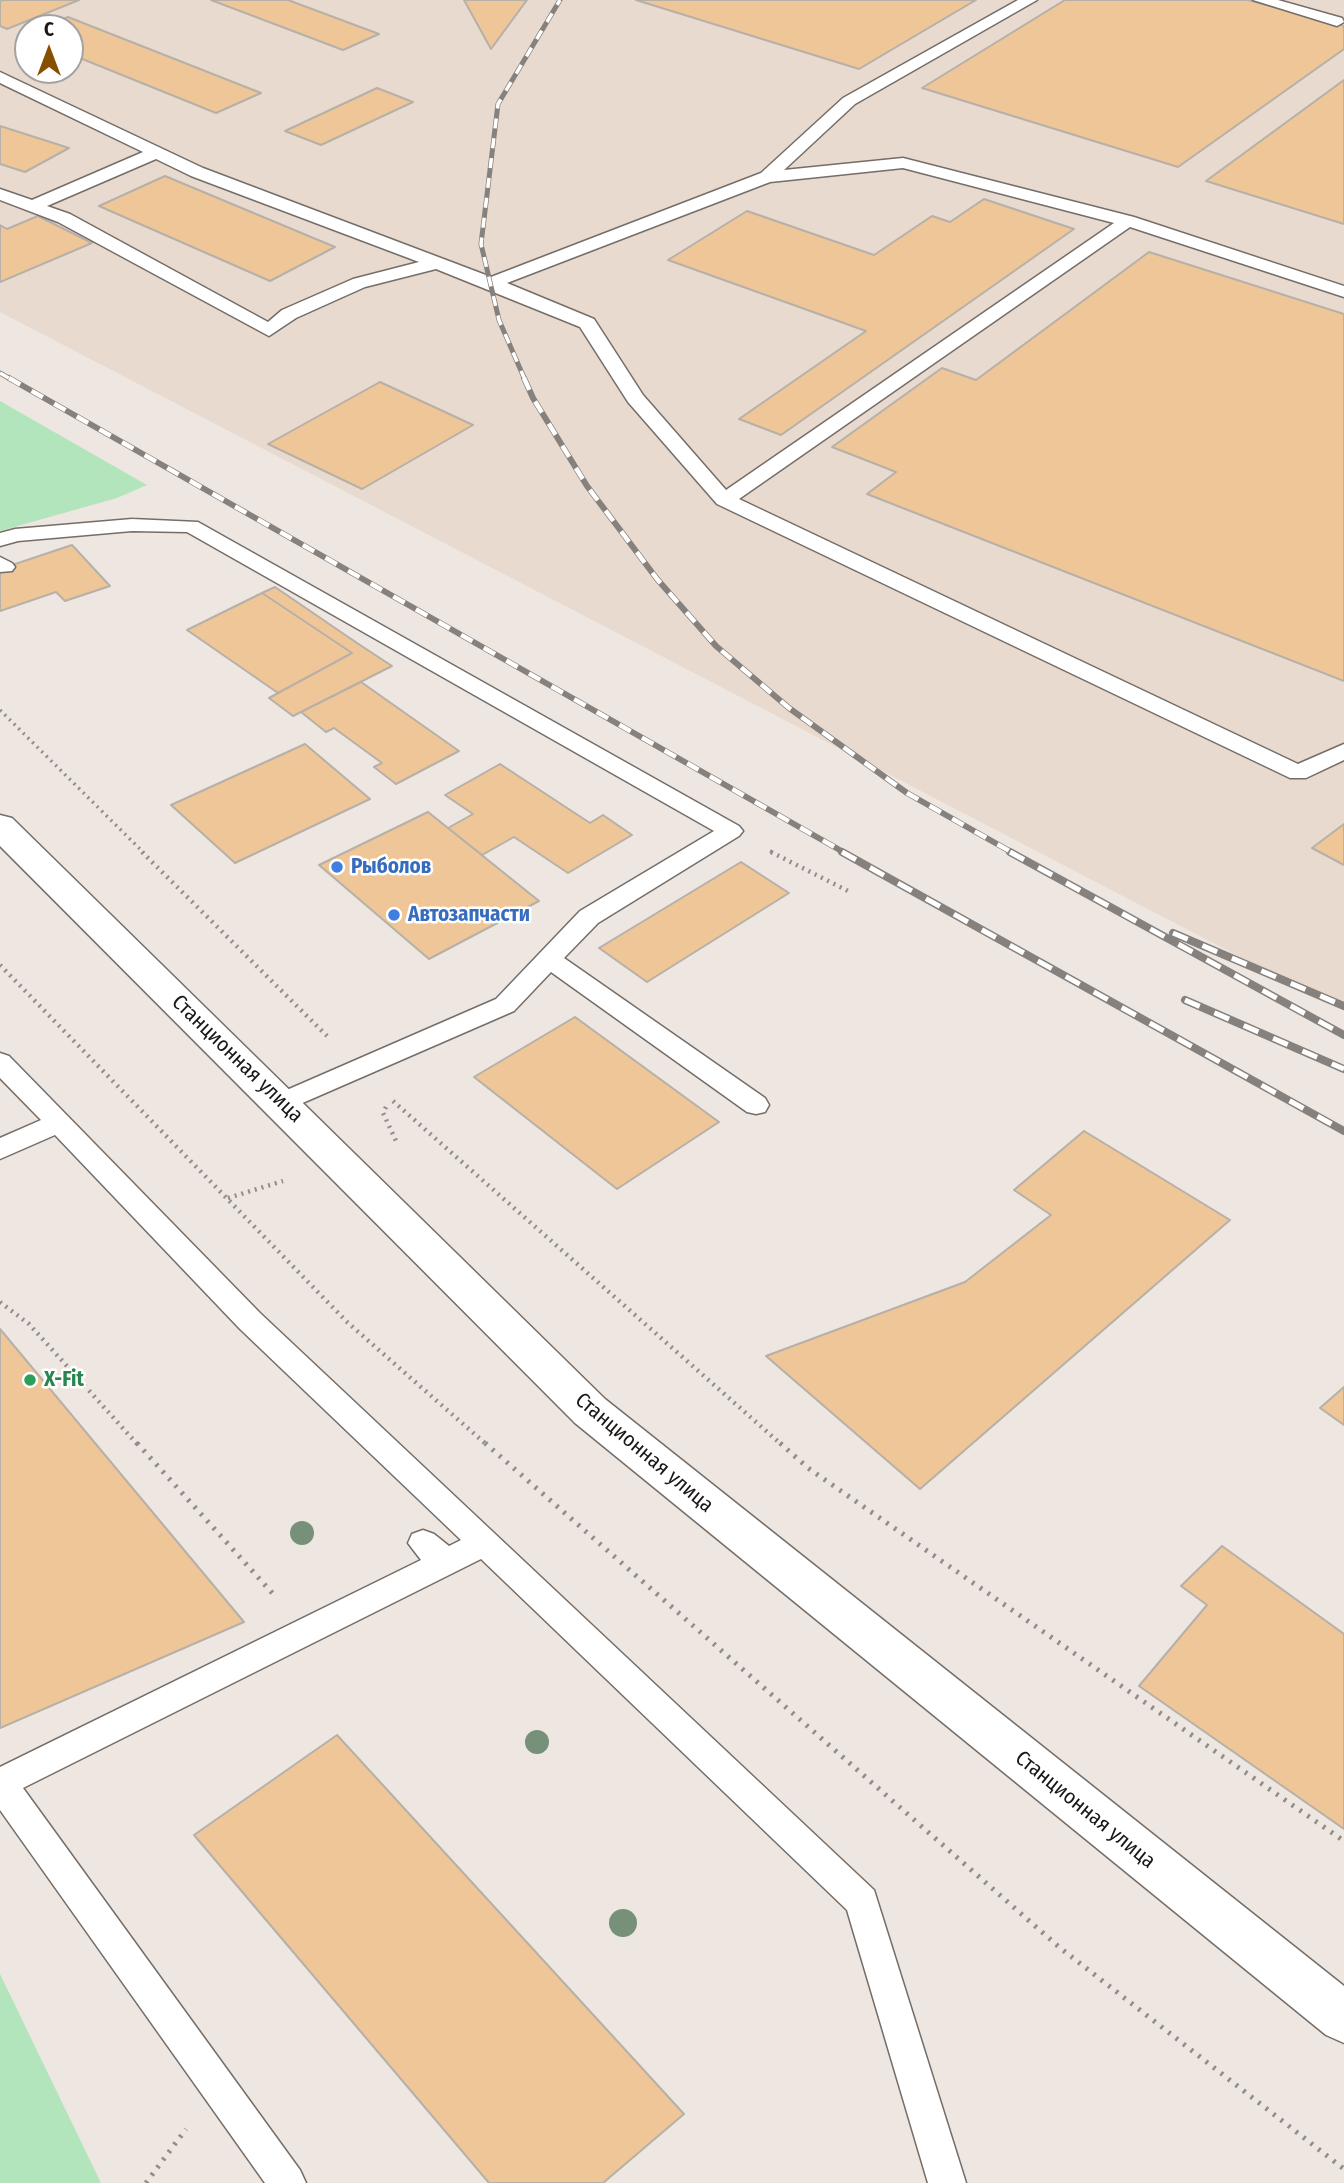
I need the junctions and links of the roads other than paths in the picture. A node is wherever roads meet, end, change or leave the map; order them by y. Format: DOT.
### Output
graph roads {
  1 [pos="1029,0"];
  2 [pos="1261,0"];
  3 [pos="1337,20"];
  4 [pos="0,77"];
  5 [pos="156,153"];
  6 [pos="767,177"];
  7 [pos="0,194"];
  8 [pos="32,206"];
  9 [pos="1128,221"];
  10 [pos="437,263"];
  11 [pos="491,283"];
  12 [pos="1344,292"];
  13 [pos="724,500"];
  14 [pos="0,540"];
  15 [pos="1344,751"];
  16 [pos="0,826"];
  17 [pos="549,959"];
  18 [pos="0,1062"];
  19 [pos="282,1102"];
  20 [pos="756,1105"];
  21 [pos="59,1123"];
  22 [pos="0,1149"];
  23 [pos="484,1543"];
  24 [pos="1344,2018"];
  25 [pos="288,2183"];
  26 [pos="947,2183"];
  1 -- 6 [label="lane"];
  2 -- 3 [label="lane"];
  4 -- 5 [label="lane"];
  5 -- 8 [label="lane"];
  5 -- 10 [label="lane"];
  6 -- 9 [label="lane"];
  6 -- 11 [label="lane"];
  7 -- 8 [label="lane"];
  8 -- 10 [label="lane"];
  9 -- 12 [label="lane"];
  9 -- 13 [label="lane"];
  10 -- 11 [label="lane"];
  11 -- 13 [label="lane"];
  13 -- 15 [label="lane"];
  14 -- 17 [label="lane"];
  16 -- 19 [label="street, Станционная улица"];
  17 -- 19 [label="lane"];
  17 -- 20 [label="lane"];
  18 -- 21 [label="lane"];
  19 -- 24 [label="street, Станционная улица"];
  21 -- 22 [label="lane"];
  21 -- 23 [label="lane"];
  23 -- 25 [label="lane"];
  23 -- 26 [label="lane"];
}
